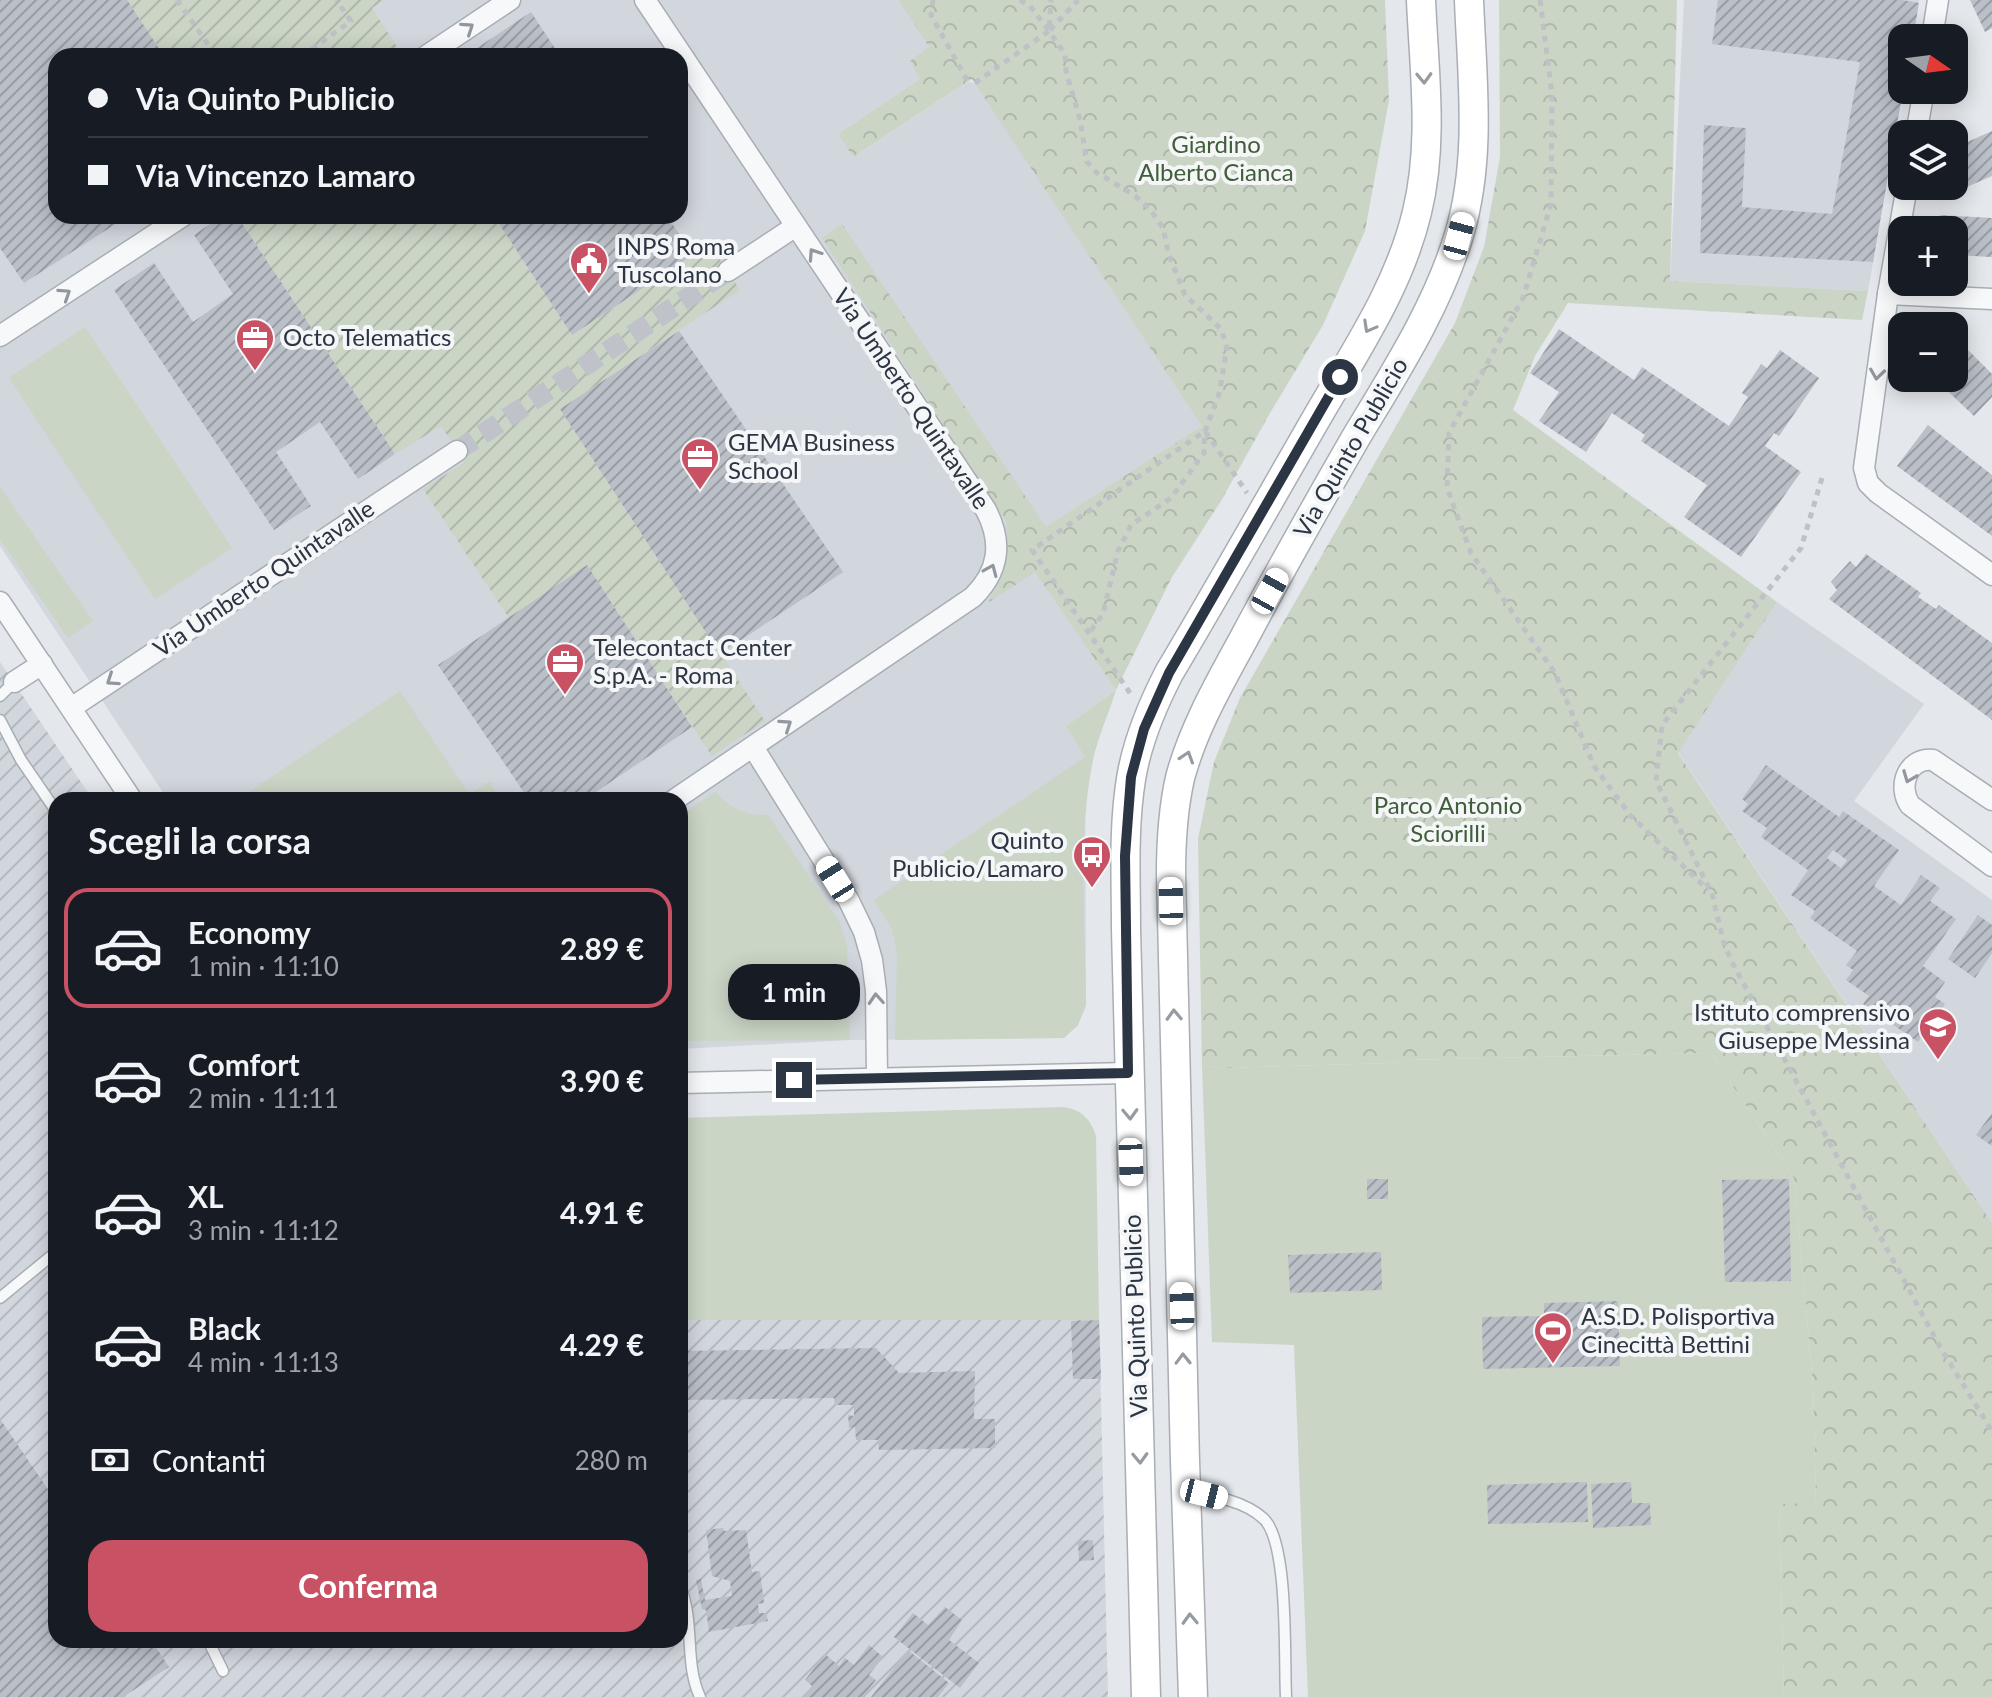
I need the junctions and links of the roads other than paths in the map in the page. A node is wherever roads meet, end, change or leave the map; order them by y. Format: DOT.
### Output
graph roads {
  1 [pos="510,0"];
  2 [pos="645,0"];
  3 [pos="1421,0"];
  4 [pos="1469,0"];
  5 [pos="1938,0"];
  6 [pos="1934,24"];
  7 [pos="438,48"];
  8 [pos="677,48"];
  9 [pos="688,64"];
  10 [pos="171,224"];
  11 [pos="796,226"];
  12 [pos="728,271"];
  13 [pos="1888,294"];
  14 [pos="1930,296"];
  15 [pos="1992,299"];
  16 [pos="0,336"];
  17 [pos="457,451"];
  18 [pos="1992,575"];
  19 [pos="0,602"];
  20 [pos="42,664"];
  21 [pos="7,689"];
  22 [pos="71,708"];
  23 [pos="0,720"];
  24 [pos="753,747"];
  25 [pos="127,792"];
  26 [pos="686,792"];
  27 [pos="48,799"];
  28 [pos="1992,800"];
  29 [pos="1992,866"];
  30 [pos="1128,1073"];
  31 [pos="877,1077"];
  32 [pos="688,1083"];
  33 [pos="1176,1097"];
  34 [pos="48,1259"];
  35 [pos="0,1298"];
  36 [pos="1187,1492"];
  37 [pos="688,1613"];
  38 [pos="212,1648"];
  39 [pos="223,1671"];
  40 [pos="700,1697"];
  41 [pos="1146,1697"];
  42 [pos="1193,1697"];
  43 [pos="1286,1697"];
  7 -- 1 [label="street, one-way"];
  2 -- 8 [label="street, Via Umberto Quintavalle"];
  3 -- 30 [label="street, Via Quinto Publicio, one-way"];
  33 -- 4 [label="street, Via Quinto Publicio, one-way"];
  5 -- 6 [label="street"];
  9 -- 11 [label="street, Via Umberto Quintavalle"];
  16 -- 10 [label="street, one-way"];
  11 -- 12 [label="street"];
  24 -- 11 [label="street, Via Umberto Quintavalle, one-way"];
  13 -- 18 [label="street, one-way"];
  14 -- 15 [label="street"];
  17 -- 22 [label="street, Via Umberto Quintavalle, one-way"];
  19 -- 20 [label="street"];
  20 -- 21 [label="street"];
  20 -- 22 [label="street"];
  22 -- 25 [label="street"];
  23 -- 27 [label="lane"];
  24 -- 26 [label="street, Via Umberto Quintavalle"];
  31 -- 24 [label="street, one-way"];
  28 -- 29 [label="street, one-way"];
  30 -- 31 [label="street"];
  30 -- 33 [label="street"];
  30 -- 41 [label="street, Via Quinto Publicio, one-way"];
  31 -- 32 [label="street"];
  36 -- 33 [label="street, Via Quinto Publicio, one-way"];
  34 -- 35 [label="lane"];
  42 -- 36 [label="street, Via Quinto Publicio, one-way"];
  36 -- 43 [label="lane"];
  37 -- 40 [label="lane"];
  38 -- 39 [label="lane"];
}
